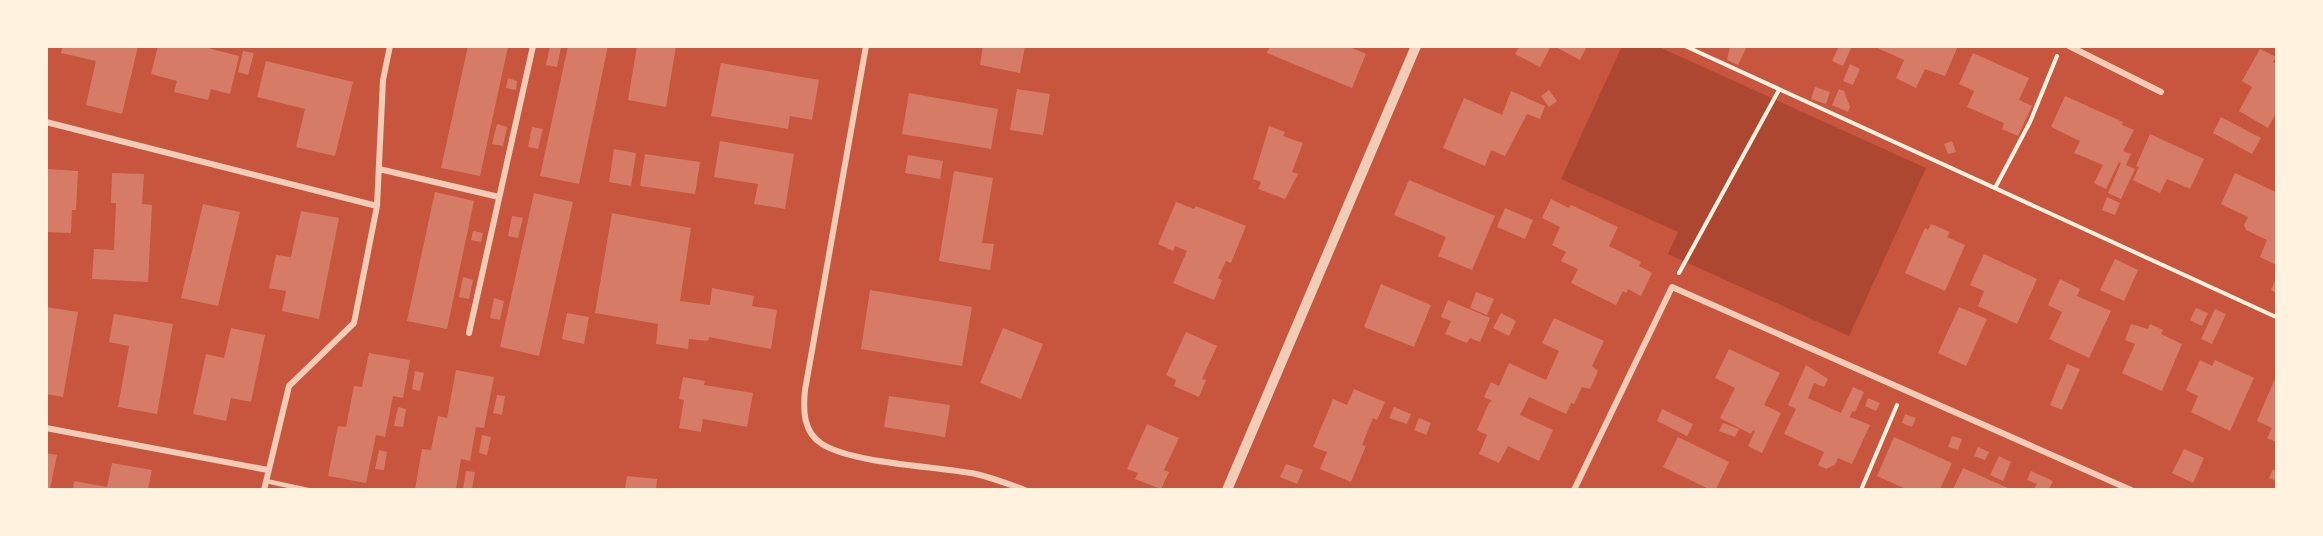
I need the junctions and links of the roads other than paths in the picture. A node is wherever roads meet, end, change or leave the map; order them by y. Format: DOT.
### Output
graph roads {
  1 [pos="390,46"];
  2 [pos="533,46"];
  3 [pos="866,46"];
  4 [pos="1416,46"];
  5 [pos="2069,46"];
  6 [pos="2161,92"];
  7 [pos="46,122"];
  8 [pos="379,169"];
  9 [pos="500,197"];
  10 [pos="377,206"];
  11 [pos="469,333"];
  12 [pos="46,428"];
  13 [pos="268,470"];
  14 [pos="266,481"];
  15 [pos="264,489"];
  16 [pos="308,489"];
  17 [pos="1025,489"];
  18 [pos="1227,489"];
  19 [pos="1574,489"];
  20 [pos="2132,489"];
  1 -- 8 [label="street"];
  2 -- 9 [label="street"];
  3 -- 17 [label="street"];
  4 -- 18 [label="street"];
  5 -- 6 [label="street"];
  7 -- 10 [label="street"];
  8 -- 9 [label="street"];
  8 -- 10 [label="street"];
  9 -- 11 [label="street"];
  10 -- 13 [label="street"];
  12 -- 13 [label="street"];
  13 -- 14 [label="street"];
  14 -- 15 [label="street"];
  14 -- 16 [label="lane"];
  19 -- 20 [label="street"];
}
